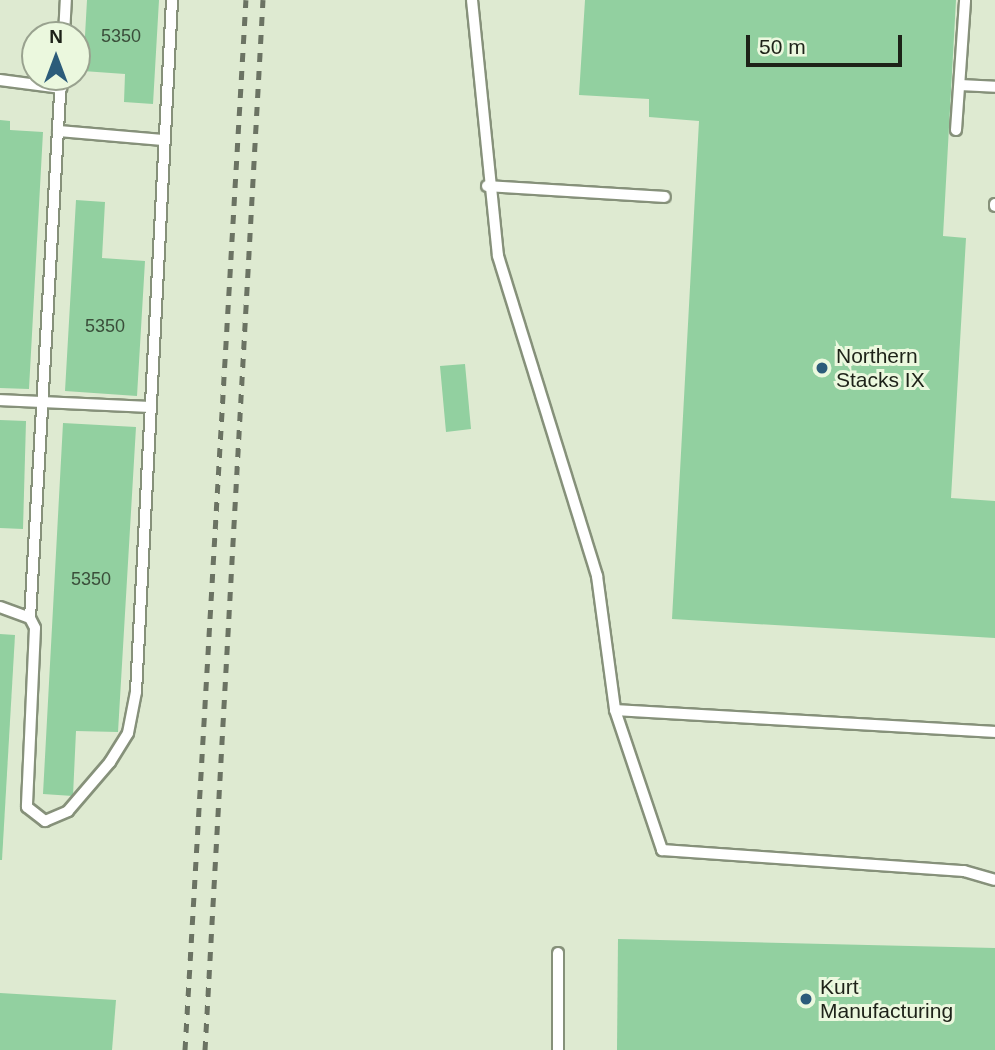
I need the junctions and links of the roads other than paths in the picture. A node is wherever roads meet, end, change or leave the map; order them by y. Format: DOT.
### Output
graph roads {
  1 [pos="66,0"];
  2 [pos="172,0"];
  3 [pos="472,0"];
  4 [pos="965,0"];
  5 [pos="65,21"];
  6 [pos="0,80"];
  7 [pos="21,81"];
  8 [pos="960,85"];
  9 [pos="995,87"];
  10 [pos="60,91"];
  11 [pos="957,130"];
  12 [pos="58,131"];
  13 [pos="164,140"];
  14 [pos="487,186"];
  15 [pos="665,197"];
  16 [pos="0,400"];
  17 [pos="43,402"];
  18 [pos="151,407"];
  19 [pos="0,607"];
  20 [pos="30,618"];
  21 [pos="615,710"];
  22 [pos="995,732"];
  23 [pos="995,880"];
  24 [pos="558,953"];
  25 [pos="558,1050"];
  1 -- 5 [label="lane"];
  2 -- 13 [label="lane"];
  3 -- 14 [label="lane"];
  4 -- 8 [label="lane"];
  6 -- 7 [label="lane"];
  8 -- 9 [label="lane"];
  8 -- 11 [label="lane"];
  10 -- 12 [label="lane"];
  12 -- 13 [label="lane"];
  12 -- 17 [label="lane"];
  13 -- 18 [label="lane"];
  14 -- 15 [label="lane"];
  14 -- 21 [label="lane"];
  16 -- 17 [label="lane"];
  17 -- 18 [label="lane"];
  17 -- 20 [label="lane"];
  18 -- 20 [label="lane"];
  19 -- 20 [label="lane"];
  21 -- 22 [label="lane"];
  21 -- 23 [label="lane"];
  24 -- 25 [label="lane"];
}
